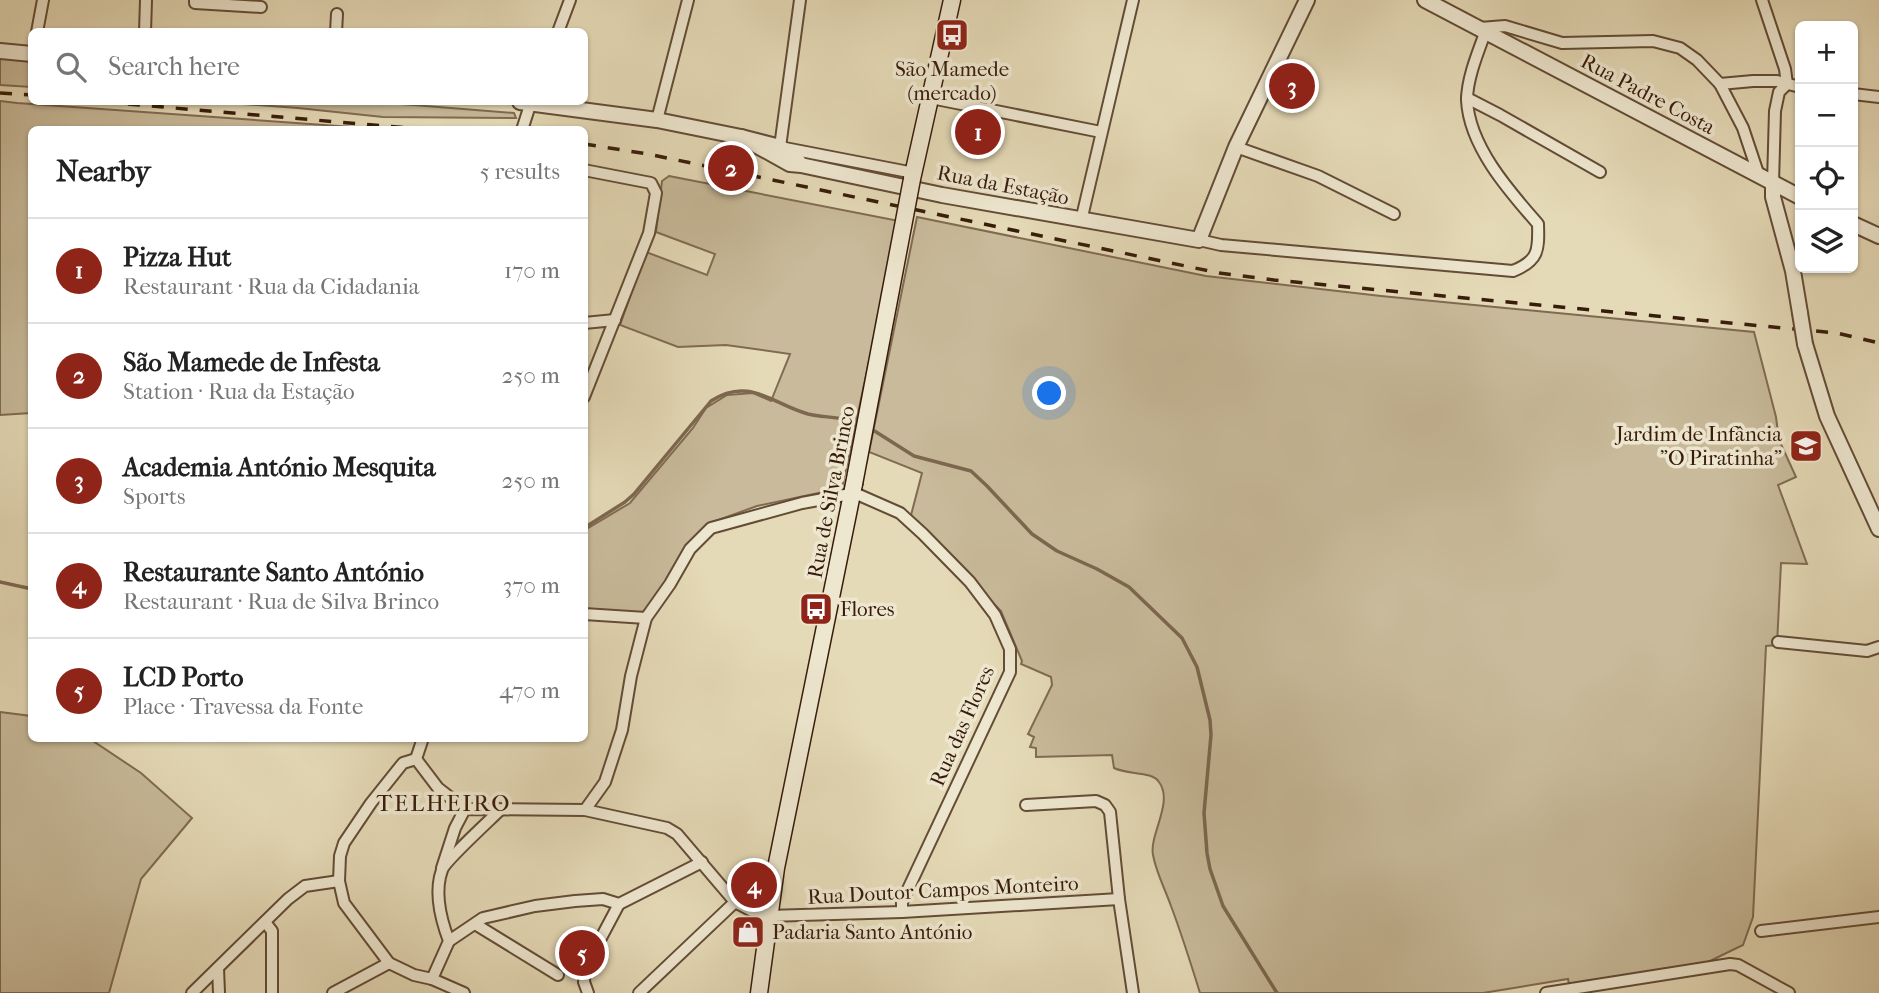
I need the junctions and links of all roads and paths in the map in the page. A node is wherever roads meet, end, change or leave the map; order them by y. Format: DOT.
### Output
graph roads {
  1 [pos="43,0"];
  2 [pos="146,0"];
  3 [pos="195,0"];
  4 [pos="570,0"];
  5 [pos="688,0"];
  6 [pos="800,0"];
  7 [pos="952,0"];
  8 [pos="1133,0"];
  9 [pos="1307,0"];
  10 [pos="1425,0"];
  11 [pos="1762,0"];
  12 [pos="261,7"];
  13 [pos="337,14"];
  14 [pos="38,28"];
  15 [pos="145,28"];
  16 [pos="336,28"];
  17 [pos="560,28"];
  18 [pos="1481,31"];
  19 [pos="0,51"];
  20 [pos="28,54"];
  21 [pos="1720,84"];
  22 [pos="1787,84"];
  23 [pos="1795,86"];
  24 [pos="1858,95"];
  25 [pos="1879,97"];
  26 [pos="930,98"];
  27 [pos="1467,98"];
  28 [pos="526,105"];
  29 [pos="549,105"];
  30 [pos="657,120"];
  31 [pos="523,126"];
  32 [pos="1101,132"];
  33 [pos="741,137"];
  34 [pos="780,147"];
  35 [pos="1236,147"];
  36 [pos="801,165"];
  37 [pos="588,171"];
  38 [pos="1600,172"];
  39 [pos="913,176"];
  40 [pos="1759,176"];
  41 [pos="1773,183"];
  42 [pos="1795,194"];
  43 [pos="1795,201"];
  44 [pos="1394,214"];
  45 [pos="1780,220"];
  46 [pos="1081,221"];
  47 [pos="1858,226"];
  48 [pos="1879,236"];
  49 [pos="1199,240"];
  50 [pos="615,320"];
  51 [pos="588,323"];
  52 [pos="588,387"];
  53 [pos="853,489"];
  54 [pos="1879,529"];
  55 [pos="588,614"];
  56 [pos="646,618"];
  57 [pos="1778,642"];
  58 [pos="1879,647"];
  59 [pos="421,742"];
  60 [pos="416,759"];
  61 [pos="1026,805"];
  62 [pos="465,809"];
  63 [pos="500,810"];
  64 [pos="585,810"];
  65 [pos="702,862"];
  66 [pos="442,868"];
  67 [pos="339,881"];
  68 [pos="1119,899"];
  69 [pos="735,902"];
  70 [pos="619,904"];
  71 [pos="902,912"];
  72 [pos="768,916"];
  73 [pos="1879,917"];
  74 [pos="265,922"];
  75 [pos="475,923"];
  76 [pos="1760,931"];
  77 [pos="449,941"];
  78 [pos="389,963"];
  79 [pos="218,968"];
  80 [pos="558,975"];
  81 [pos="432,979"];
  82 [pos="192,993"];
  83 [pos="219,993"];
  84 [pos="272,993"];
  85 [pos="332,993"];
  86 [pos="464,993"];
  87 [pos="588,993"];
  88 [pos="639,993"];
  89 [pos="759,993"];
  90 [pos="1133,993"];
  91 [pos="1550,993"];
  92 [pos="1789,993"];
  1 -- 14 [label="street"];
  2 -- 15 [label="street"];
  3 -- 12 [label="street"];
  4 -- 17 [label="street"];
  5 -- 30 [label="street"];
  6 -- 34 [label="street"];
  7 -- 26 [label="main road, Rua de Silva Brinco"];
  8 -- 32 [label="street"];
  9 -- 35 [label="street"];
  10 -- 18 [label="street, Rua Padre Costa"];
  11 -- 22 [label="street"];
  13 -- 16 [label="street"];
  18 -- 21 [label="street"];
  18 -- 27 [label="street"];
  18 -- 40 [label="street, Rua Padre Costa"];
  19 -- 20 [label="street"];
  21 -- 22 [label="street"];
  21 -- 40 [label="street"];
  22 -- 23 [label="street"];
  22 -- 41 [label="street"];
  24 -- 25 [label="street"];
  26 -- 32 [label="street"];
  26 -- 39 [label="main road, Rua de Silva Brinco"];
  27 -- 38 [label="street"];
  27 -- 49 [label="street"];
  28 -- 31 [label="street"];
  29 -- 30 [label="street, Rua da Estação"];
  30 -- 33 [label="street, Rua da Estação"];
  32 -- 46 [label="street"];
  33 -- 34 [label="street, Rua da Estação"];
  33 -- 36 [label="street, Rua da Estação"];
  34 -- 36 [label="street, Rua da Estação"];
  34 -- 39 [label="street, Rua da Estação"];
  35 -- 44 [label="street"];
  35 -- 49 [label="street"];
  36 -- 46 [label="street, Rua da Estação"];
  37 -- 50 [label="street"];
  39 -- 53 [label="main road, Rua de Silva Brinco, bridge"];
  40 -- 41 [label="street, Rua Padre Costa"];
  41 -- 42 [label="street, Rua Padre Costa"];
  41 -- 45 [label="street"];
  43 -- 45 [label="street"];
  45 -- 54 [label="street, bridge"];
  46 -- 49 [label="street, Rua da Estação"];
  47 -- 48 [label="street"];
  50 -- 51 [label="street"];
  50 -- 52 [label="street"];
  53 -- 56 [label="street"];
  53 -- 71 [label="street, Rua das Flores"];
  53 -- 72 [label="main road, Rua de Silva Brinco"];
  55 -- 56 [label="street"];
  56 -- 64 [label="street"];
  57 -- 58 [label="street"];
  59 -- 60 [label="street"];
  60 -- 62 [label="street"];
  60 -- 67 [label="street"];
  61 -- 68 [label="street"];
  62 -- 63 [label="street"];
  62 -- 66 [label="street"];
  63 -- 64 [label="street"];
  63 -- 66 [label="street"];
  64 -- 65 [label="street"];
  65 -- 69 [label="street"];
  65 -- 70 [label="street"];
  66 -- 77 [label="street"];
  67 -- 74 [label="street"];
  67 -- 78 [label="street"];
  68 -- 71 [label="street, Rua Doutor Campos Monteiro"];
  68 -- 90 [label="street"];
  69 -- 72 [label="street"];
  69 -- 88 [label="street"];
  70 -- 75 [label="street"];
  70 -- 87 [label="street"];
  71 -- 72 [label="street, Rua Doutor Campos Monteiro"];
  72 -- 89 [label="main road, Rua de Silva Brinco"];
  73 -- 76 [label="street"];
  74 -- 79 [label="street"];
  74 -- 84 [label="street"];
  75 -- 77 [label="street"];
  75 -- 80 [label="street"];
  77 -- 81 [label="street"];
  78 -- 81 [label="street"];
  78 -- 85 [label="street"];
  79 -- 82 [label="street"];
  79 -- 83 [label="street"];
  81 -- 86 [label="street"];
  91 -- 92 [label="street"];
}
